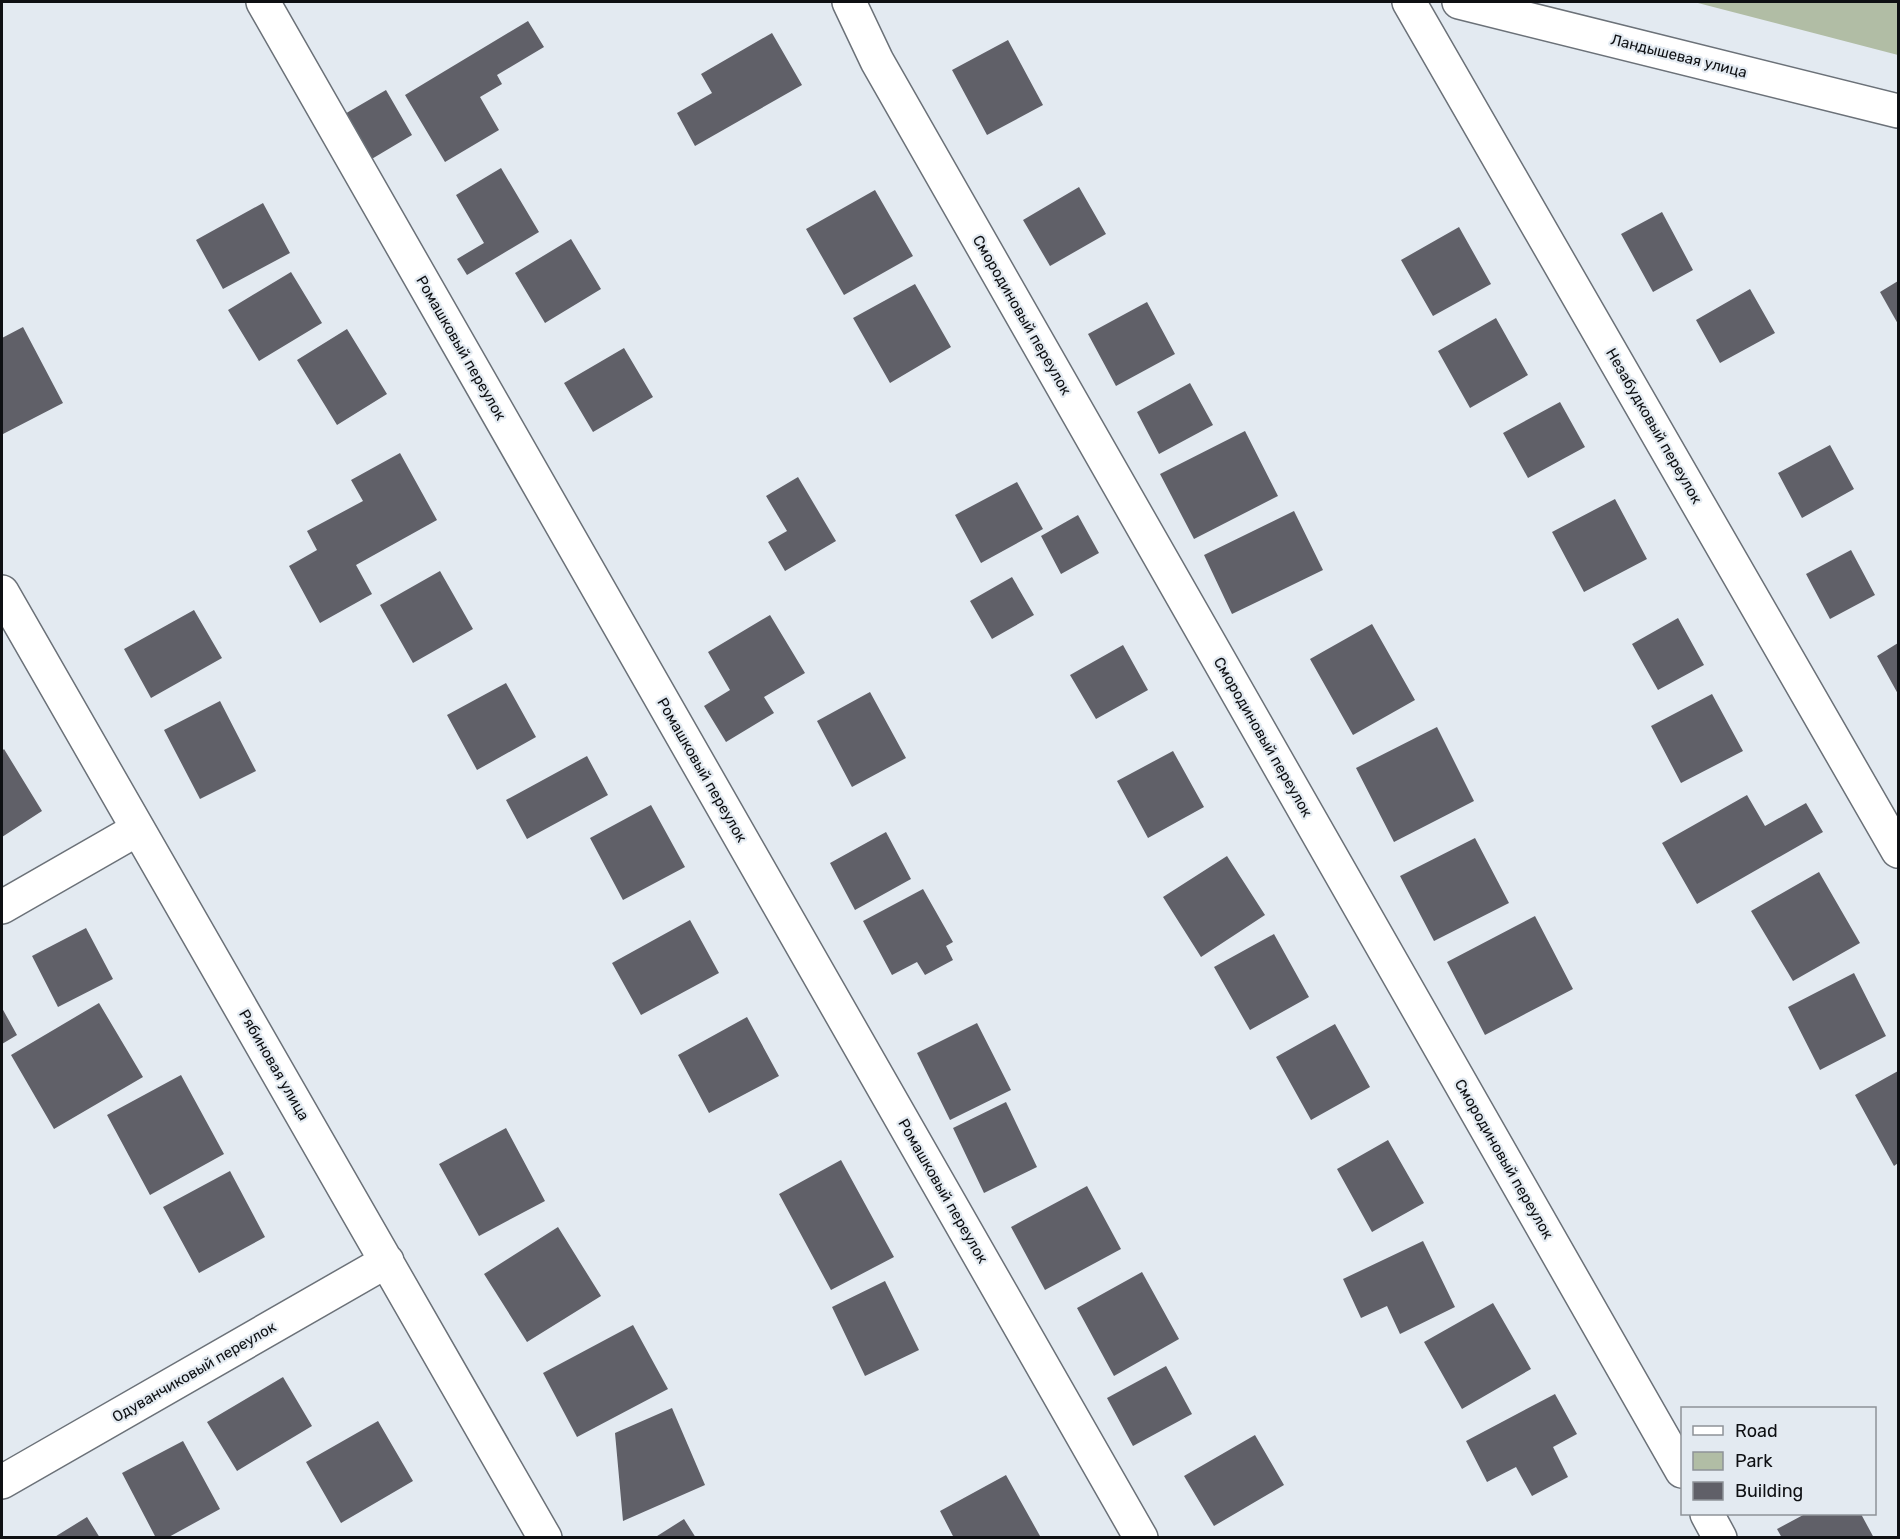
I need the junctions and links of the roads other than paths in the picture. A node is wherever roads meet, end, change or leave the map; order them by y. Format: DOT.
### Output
graph roads {
  1 [pos="263,2"];
  2 [pos="849,2"];
  3 [pos="1409,2"];
  4 [pos="1459,2"];
  5 [pos="1899,111"];
  6 [pos="2,592"];
  7 [pos="138,829"];
  8 [pos="1899,851"];
  9 [pos="2,907"];
  10 [pos="387,1261"];
  11 [pos="1681,1468"];
  12 [pos="2,1482"];
  13 [pos="1708,1515"];
  14 [pos="545,1538"];
  15 [pos="1141,1538"];
  16 [pos="1720,1538"];
  1 -- 15 [label="street, Ромашковый переулок"];
  2 -- 11 [label="street, Смородиновый переулок"];
  3 -- 8 [label="street, Незабудковый переулок"];
  4 -- 5 [label="street, Ландышевая улица"];
  6 -- 7 [label="street, Рябиновая улица"];
  7 -- 9 [label="street"];
  7 -- 10 [label="street, Рябиновая улица"];
  10 -- 12 [label="street, Одуванчиковый переулок"];
  10 -- 14 [label="street, Рябиновая улица"];
  13 -- 16 [label="street"];
}
